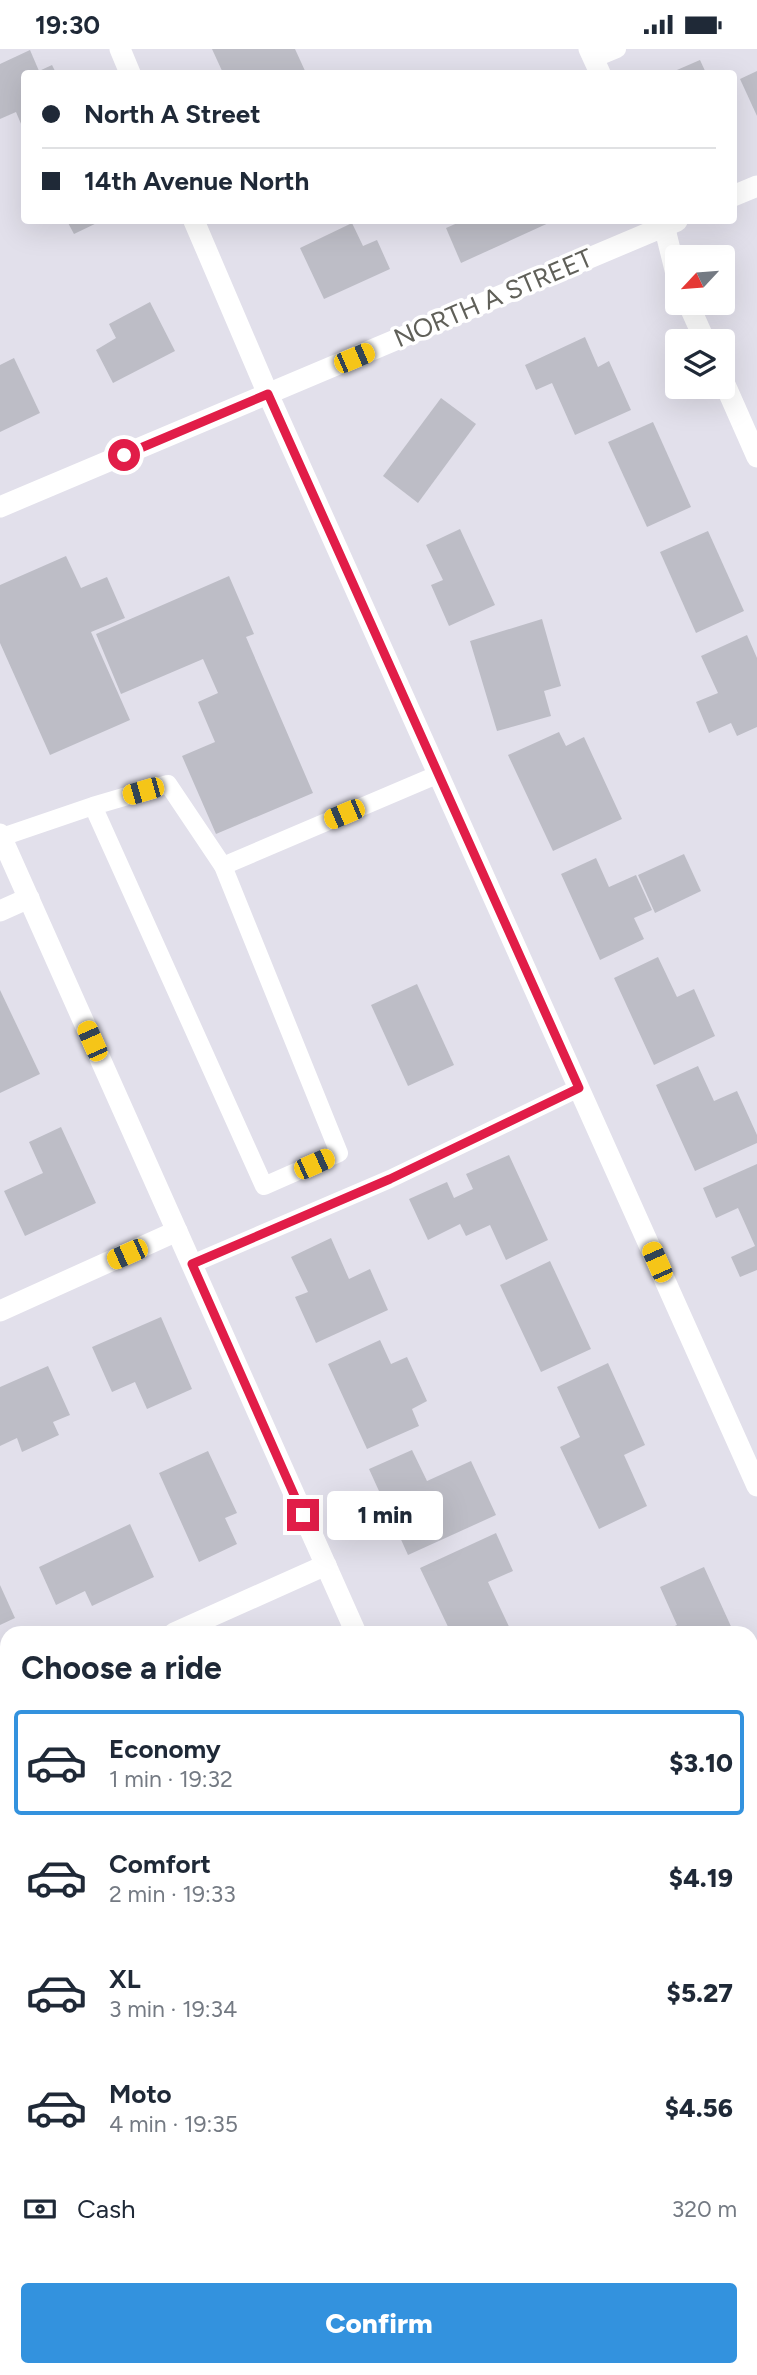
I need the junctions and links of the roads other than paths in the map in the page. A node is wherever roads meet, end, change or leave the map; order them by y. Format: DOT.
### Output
graph roads {
  1 [pos="120,49"];
  2 [pos="617,49"];
  3 [pos="594,61"];
  4 [pos="130,70"];
  5 [pos="757,186"];
  6 [pos="737,195"];
  7 [pos="195,224"];
  8 [pos="664,224"];
  9 [pos="669,224"];
  10 [pos="672,245"];
  11 [pos="268,394"];
  12 [pos="731,399"];
  13 [pos="757,457"];
  14 [pos="0,507"];
  15 [pos="439,774"];
  16 [pos="93,806"];
  17 [pos="1,836"];
  18 [pos="223,866"];
  19 [pos="29,898"];
  20 [pos="0,911"];
  21 [pos="579,1088"];
  22 [pos="177,1231"];
  23 [pos="192,1264"];
  24 [pos="0,1311"];
  25 [pos="757,1486"];
  26 [pos="326,1565"];
  27 [pos="190,1626"];
  28 [pos="353,1626"];
  1 -- 4 [label="street"];
  2 -- 3 [label="lane"];
  5 -- 6 [label="street"];
  7 -- 11 [label="street"];
  8 -- 11 [label="street, NORTH A STREET"];
  9 -- 10 [label="street"];
  11 -- 14 [label="street, NORTH A STREET"];
  11 -- 15 [label="street"];
  12 -- 13 [label="street"];
  15 -- 18 [label="lane"];
  15 -- 21 [label="street"];
  16 -- 17 [label="lane"];
  16 -- 18 [label="lane"];
  16 -- 18 [label="lane"];
  17 -- 19 [label="street"];
  19 -- 20 [label="street"];
  19 -- 22 [label="street"];
  21 -- 23 [label="lane"];
  21 -- 25 [label="street"];
  22 -- 23 [label="street"];
  22 -- 24 [label="street"];
  23 -- 26 [label="street"];
  26 -- 27 [label="street"];
  26 -- 28 [label="street"];
}
